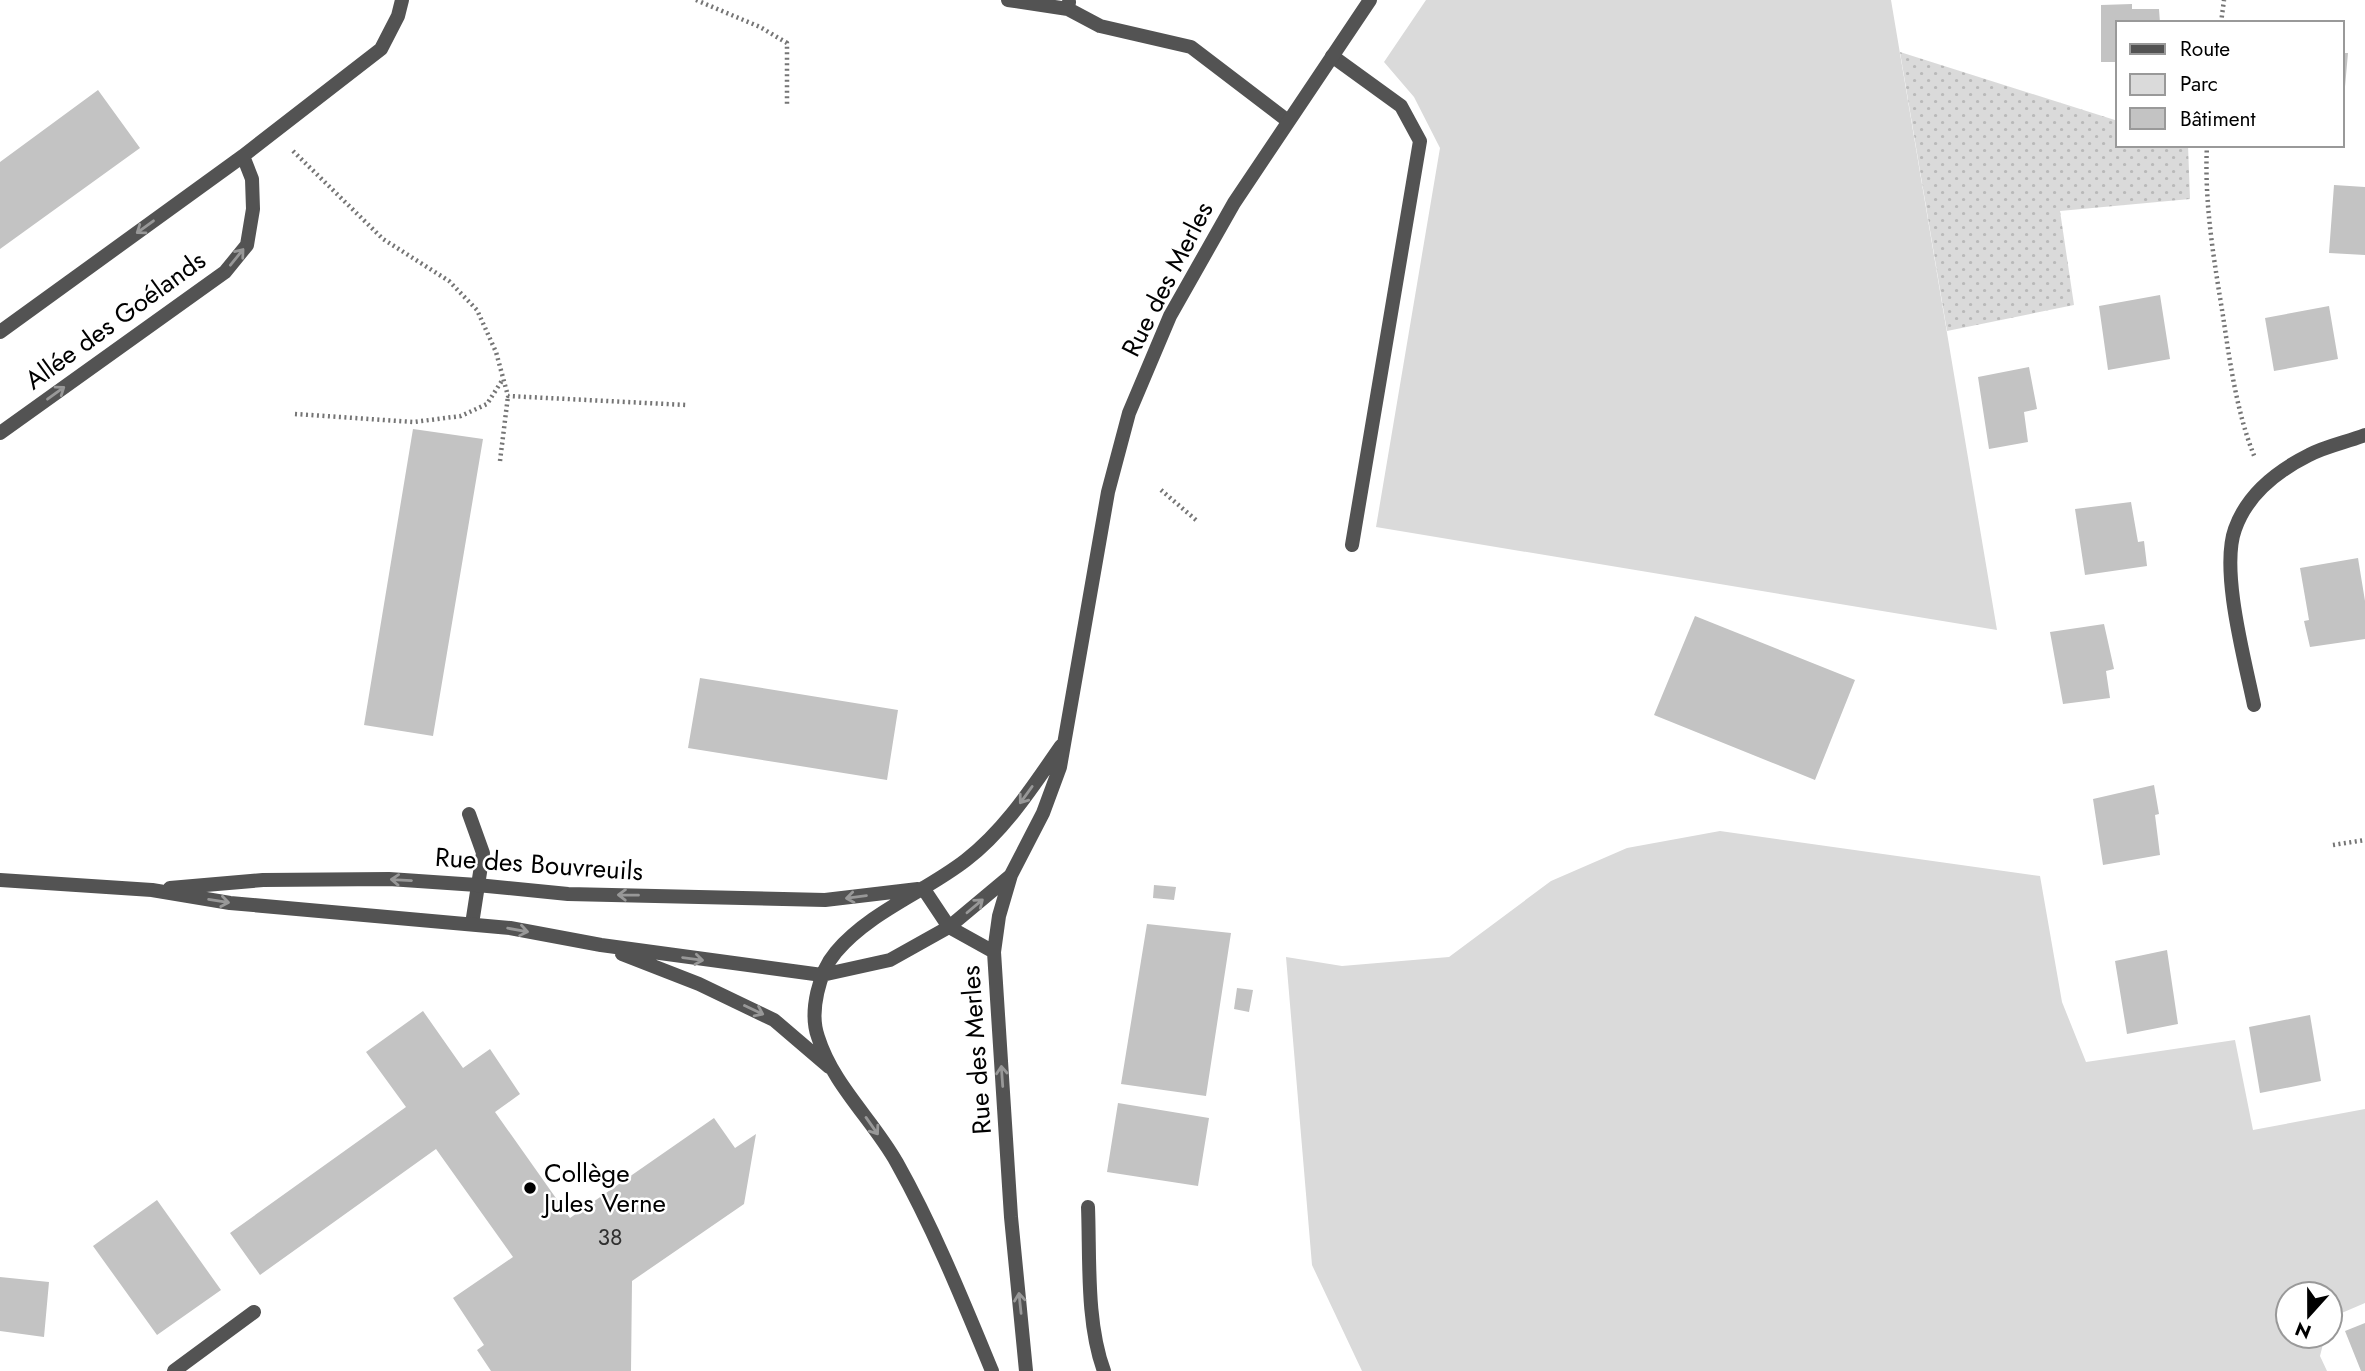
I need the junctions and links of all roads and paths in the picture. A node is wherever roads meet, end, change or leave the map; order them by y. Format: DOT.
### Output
graph roads {
  1 [pos="402,0"];
  2 [pos="696,0"];
  3 [pos="1008,0"];
  4 [pos="1370,0"];
  5 [pos="2224,0"];
  6 [pos="1069,5"];
  7 [pos="2221,21"];
  8 [pos="1332,56"];
  9 [pos="786,104"];
  10 [pos="1288,121"];
  11 [pos="275,133"];
  12 [pos="2207,147"];
  13 [pos="243,156"];
  14 [pos="0,332"];
  15 [pos="504,379"];
  16 [pos="508,396"];
  17 [pos="686,405"];
  18 [pos="295,414"];
  19 [pos="0,433"];
  20 [pos="2365,435"];
  21 [pos="500,461"];
  22 [pos="2266,483"];
  23 [pos="1161,490"];
  24 [pos="1196,520"];
  25 [pos="1352,544"];
  26 [pos="2254,705"];
  27 [pos="1066,739"];
  28 [pos="469,814"];
  29 [pos="2365,840"];
  30 [pos="2333,845"];
  31 [pos="1011,875"];
  32 [pos="0,880"];
  33 [pos="477,885"];
  34 [pos="923,888"];
  35 [pos="152,890"];
  36 [pos="472,925"];
  37 [pos="949,928"];
  38 [pos="601,945"];
  39 [pos="994,952"];
  40 [pos="822,975"];
  41 [pos="833,1070"];
  42 [pos="1088,1207"];
  43 [pos="254,1312"];
  44 [pos="174,1371"];
  45 [pos="992,1371"];
  46 [pos="1026,1371"];
  47 [pos="1104,1371"];
  1 -- 11 [label="street"];
  2 -- 9 [label="path"];
  3 -- 6 [label="street"];
  4 -- 8 [label="street, Rue des Merles"];
  5 -- 7 [label="path"];
  6 -- 10 [label="street"];
  8 -- 10 [label="street, Rue des Merles"];
  8 -- 25 [label="street"];
  10 -- 27 [label="street, Rue des Merles"];
  11 -- 13 [label="street"];
  11 -- 15 [label="path"];
  12 -- 22 [label="path"];
  13 -- 14 [label="street, one-way"];
  19 -- 13 [label="street, Allée des Goélands, one-way"];
  15 -- 16 [label="path"];
  15 -- 18 [label="path"];
  16 -- 17 [label="path"];
  16 -- 21 [label="path"];
  20 -- 22 [label="street"];
  22 -- 26 [label="street"];
  23 -- 24 [label="path"];
  27 -- 31 [label="street, Rue des Merles"];
  27 -- 34 [label="street, Rue des Merles, one-way"];
  28 -- 33 [label="street"];
  29 -- 30 [label="path"];
  37 -- 31 [label="street, one-way"];
  31 -- 39 [label="street, Rue des Merles"];
  32 -- 35 [label="street, Rue des Bouvreuils"];
  34 -- 33 [label="street, Rue des Bouvreuils, one-way"];
  33 -- 35 [label="street, Rue des Bouvreuils, one-way"];
  33 -- 36 [label="street"];
  34 -- 37 [label="street"];
  34 -- 40 [label="street, Rue des Merles"];
  35 -- 36 [label="street, Rue des Bouvreuils, one-way"];
  36 -- 38 [label="street, Rue des Bouvreuils, one-way"];
  37 -- 39 [label="street"];
  37 -- 40 [label="street"];
  38 -- 40 [label="street, one-way"];
  38 -- 41 [label="street, one-way"];
  46 -- 39 [label="street, Rue des Merles, one-way"];
  40 -- 41 [label="street"];
  41 -- 45 [label="street, one-way"];
  42 -- 47 [label="street"];
  43 -- 44 [label="street"];
}
